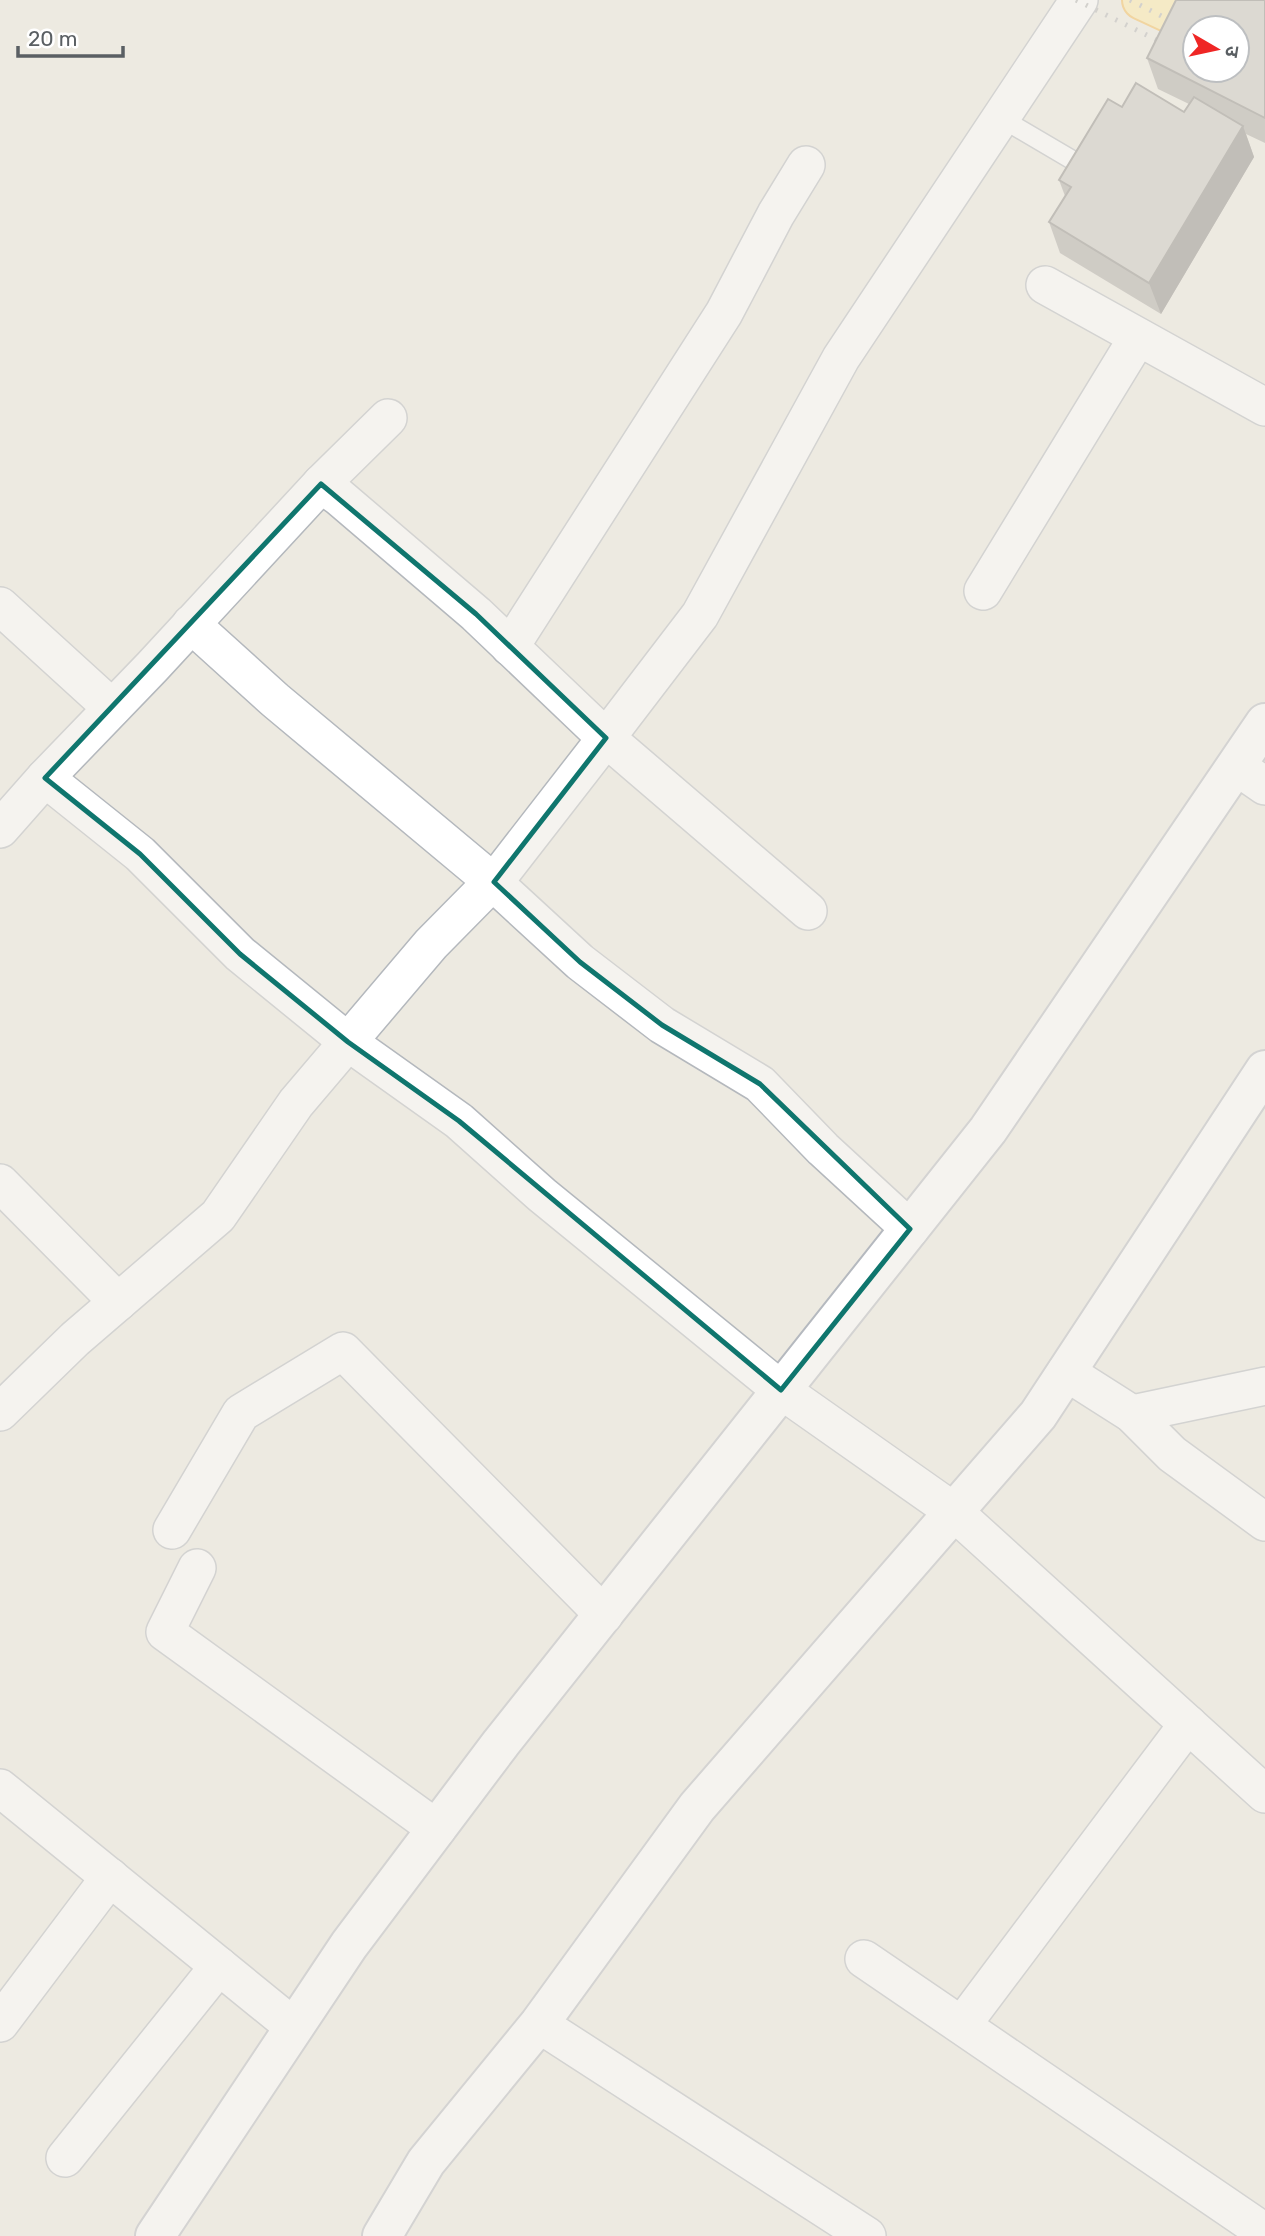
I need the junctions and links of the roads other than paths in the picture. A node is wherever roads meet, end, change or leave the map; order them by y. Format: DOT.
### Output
graph roads {
  1 [pos="1079,0"];
  2 [pos="1142,0"];
  3 [pos="1181,18"];
  4 [pos="1001,118"];
  5 [pos="806,166"];
  6 [pos="1093,173"];
  7 [pos="1045,285"];
  8 [pos="1138,337"];
  9 [pos="1265,407"];
  10 [pos="388,418"];
  11 [pos="321,484"];
  12 [pos="983,591"];
  13 [pos="0,606"];
  14 [pos="191,624"];
  15 [pos="510,647"];
  16 [pos="112,708"];
  17 [pos="1265,723"];
  18 [pos="606,738"];
  19 [pos="1250,776"];
  20 [pos="45,778"];
  21 [pos="0,829"];
  22 [pos="493,882"];
  23 [pos="808,911"];
  24 [pos="348,1042"];
  25 [pos="1265,1070"];
  26 [pos="0,1183"];
  27 [pos="910,1229"];
  28 [pos="118,1302"];
  29 [pos="1066,1372"];
  30 [pos="1265,1386"];
  31 [pos="781,1391"];
  32 [pos="0,1412"];
  33 [pos="1132,1414"];
  34 [pos="954,1511"];
  35 [pos="1265,1522"];
  36 [pos="172,1530"];
  37 [pos="197,1568"];
  38 [pos="604,1615"];
  39 [pos="1188,1724"];
  40 [pos="1265,1794"];
  41 [pos="5,1804"];
  42 [pos="437,1829"];
  43 [pos="110,1877"];
  44 [pos="864,1959"];
  45 [pos="219,1966"];
  46 [pos="0,2023"];
  47 [pos="539,2024"];
  48 [pos="961,2025"];
  49 [pos="294,2027"];
  50 [pos="65,2158"];
  51 [pos="1257,2227"];
  52 [pos="155,2236"];
  53 [pos="382,2236"];
  54 [pos="867,2236"];
  1 -- 4 [label="street"];
  2 -- 3 [label="main road"];
  4 -- 6 [label="lane"];
  4 -- 18 [label="street"];
  5 -- 15 [label="street"];
  7 -- 8 [label="street"];
  8 -- 9 [label="street"];
  8 -- 12 [label="street"];
  10 -- 11 [label="street"];
  11 -- 14 [label="street"];
  11 -- 15 [label="street"];
  13 -- 16 [label="street"];
  14 -- 16 [label="street"];
  14 -- 22 [label="street"];
  15 -- 18 [label="street"];
  16 -- 20 [label="street"];
  17 -- 19 [label="street"];
  18 -- 22 [label="street"];
  18 -- 23 [label="street"];
  19 -- 27 [label="street"];
  20 -- 21 [label="street"];
  20 -- 24 [label="street"];
  22 -- 24 [label="street"];
  22 -- 27 [label="street"];
  24 -- 28 [label="street"];
  24 -- 31 [label="street"];
  25 -- 29 [label="street"];
  26 -- 28 [label="street"];
  27 -- 31 [label="street"];
  28 -- 32 [label="street"];
  29 -- 33 [label="street"];
  29 -- 34 [label="street"];
  30 -- 33 [label="street"];
  31 -- 34 [label="street"];
  31 -- 38 [label="street"];
  33 -- 35 [label="street"];
  34 -- 39 [label="street"];
  34 -- 47 [label="street"];
  36 -- 38 [label="street"];
  37 -- 42 [label="street"];
  38 -- 42 [label="street"];
  39 -- 40 [label="street"];
  39 -- 48 [label="street"];
  41 -- 43 [label="street"];
  42 -- 49 [label="street"];
  43 -- 45 [label="street"];
  43 -- 46 [label="street"];
  44 -- 48 [label="street"];
  45 -- 49 [label="street"];
  45 -- 50 [label="street"];
  47 -- 53 [label="street"];
  47 -- 54 [label="street"];
  48 -- 51 [label="street"];
  49 -- 52 [label="street"];
}
